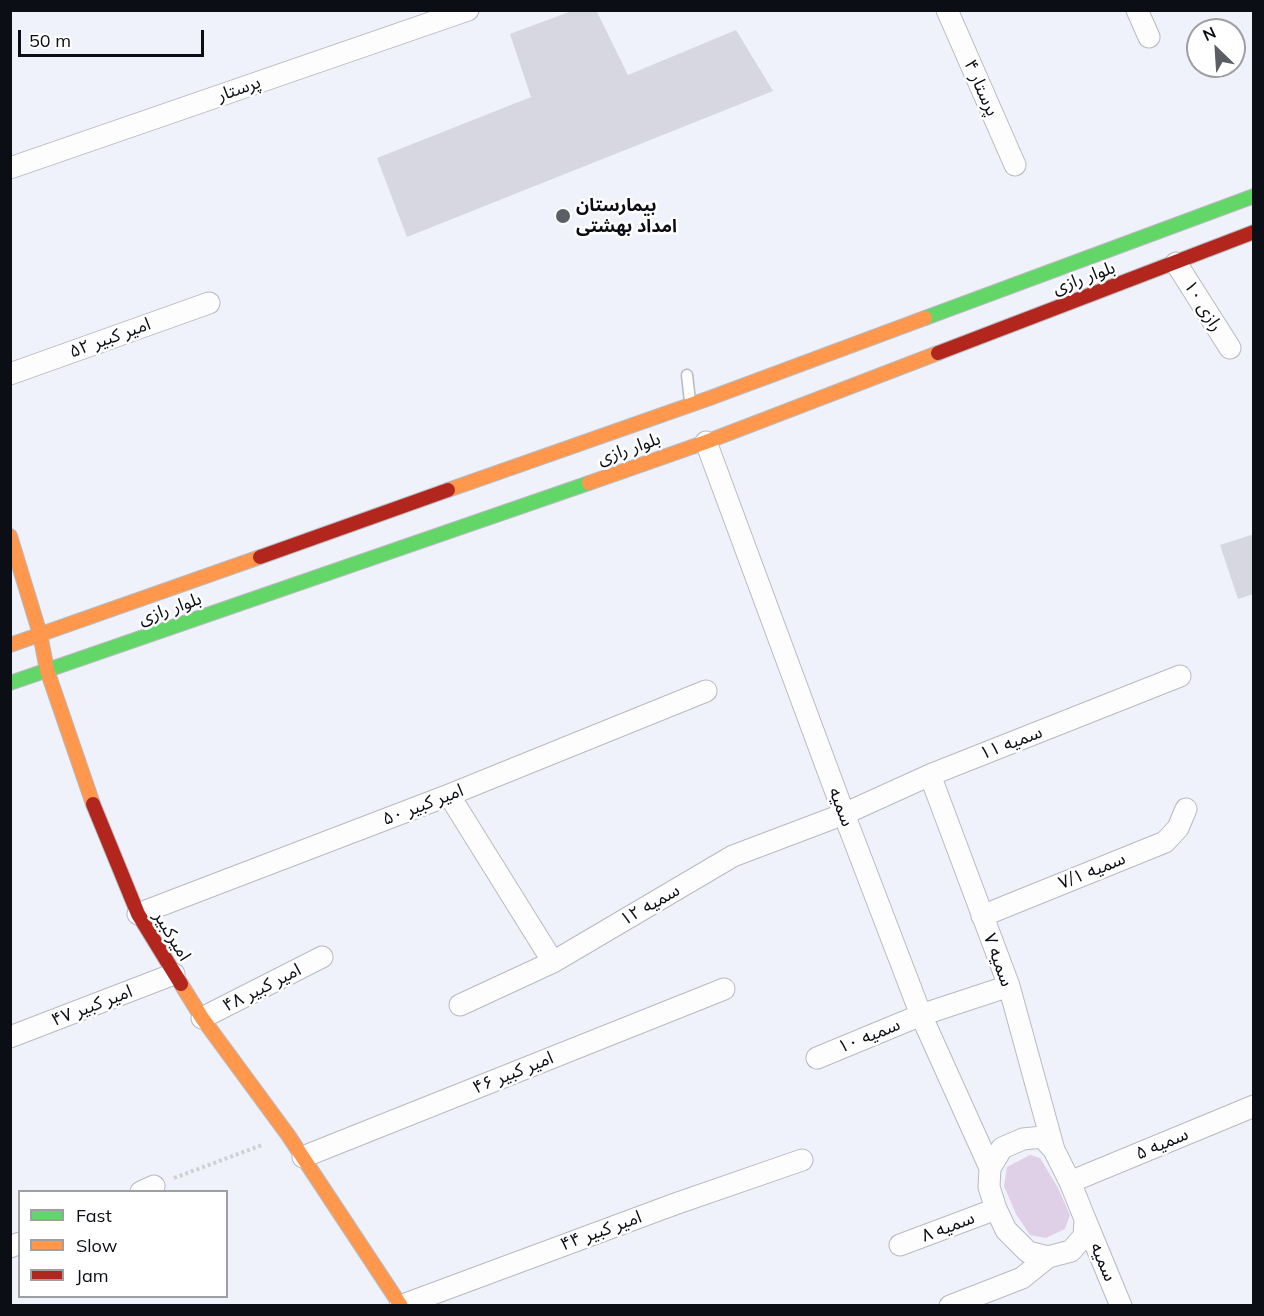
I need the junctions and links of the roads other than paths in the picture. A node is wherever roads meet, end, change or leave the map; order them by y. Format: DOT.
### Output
graph roads {
  1 [pos="468,10"];
  2 [pos="947,10"];
  3 [pos="1137,10"];
  4 [pos="423,18"];
  5 [pos="1149,37"];
  6 [pos="1015,165"];
  7 [pos="10,168"];
  8 [pos="1254,196"];
  9 [pos="1254,232"];
  10 [pos="1176,263"];
  11 [pos="209,303"];
  12 [pos="996,311"];
  13 [pos="1230,348"];
  14 [pos="10,374"];
  15 [pos="687,375"];
  16 [pos="690,404"];
  17 [pos="706,442"];
  18 [pos="10,536"];
  19 [pos="254,570"];
  20 [pos="264,596"];
  21 [pos="40,634"];
  22 [pos="10,645"];
  23 [pos="47,670"];
  24 [pos="1180,676"];
  25 [pos="10,683"];
  26 [pos="706,691"];
  27 [pos="930,775"];
  28 [pos="449,795"];
  29 [pos="1186,809"];
  30 [pos="844,814"];
  31 [pos="138,914"];
  32 [pos="982,916"];
  33 [pos="322,957"];
  34 [pos="553,962"];
  35 [pos="174,974"];
  36 [pos="1009,986"];
  37 [pos="724,989"];
  38 [pos="460,1005"];
  39 [pos="921,1015"];
  40 [pos="202,1018"];
  41 [pos="10,1037"];
  42 [pos="817,1058"];
  43 [pos="1254,1106"];
  44 [pos="1054,1150"];
  45 [pos="303,1157"];
  46 [pos="802,1160"];
  47 [pos="990,1168"];
  48 [pos="1070,1182"];
  49 [pos="996,1209"];
  50 [pos="1085,1219"];
  51 [pos="900,1245"];
  52 [pos="1048,1257"];
  53 [pos="401,1305"];
  54 [pos="950,1305"];
  55 [pos="1122,1305"];
  1 -- 4 [label="street, پرستار"];
  2 -- 6 [label="street, پرستار ۴"];
  3 -- 5 [label="street"];
  4 -- 7 [label="street, پرستار"];
  8 -- 12 [label="main road, بلوار رازی"];
  9 -- 10 [label="main road, بلوار رازی"];
  10 -- 12 [label="main road, بلوار رازی"];
  10 -- 13 [label="street, رازی ۱۰"];
  11 -- 14 [label="street, امیر کبیر ۵۲"];
  12 -- 16 [label="main road, بلوار رازی"];
  12 -- 17 [label="main road, بلوار رازی"];
  15 -- 16 [label="lane"];
  16 -- 19 [label="main road, بلوار رازی"];
  17 -- 20 [label="main road, بلوار رازی"];
  17 -- 30 [label="street, سمیه"];
  18 -- 21 [label="main road, امیرکبیر"];
  19 -- 20 [label="main road"];
  19 -- 21 [label="main road, بلوار رازی"];
  20 -- 23 [label="main road, بلوار رازی"];
  21 -- 22 [label="main road, بلوار رازی"];
  21 -- 23 [label="main road, امیرکبیر"];
  23 -- 25 [label="main road, بلوار رازی"];
  23 -- 31 [label="main road, امیرکبیر"];
  24 -- 27 [label="street, سمیه ۱۱"];
  26 -- 28 [label="street, امیر کبیر ۵۰"];
  27 -- 30 [label="street, سمیه ۱۱"];
  27 -- 32 [label="street, سمیه ۷"];
  28 -- 31 [label="street, امیر کبیر ۵۰"];
  28 -- 34 [label="street"];
  29 -- 32 [label="street, سمیه ۷/۱"];
  30 -- 34 [label="street, سمیه ۱۲"];
  30 -- 39 [label="street, سمیه"];
  31 -- 35 [label="main road, امیرکبیر"];
  32 -- 36 [label="street, سمیه ۷"];
  33 -- 40 [label="street, امیر کبیر ۴۸"];
  34 -- 38 [label="street, سمیه ۱۲"];
  35 -- 40 [label="main road, امیرکبیر"];
  35 -- 41 [label="street, امیر کبیر ۴۷"];
  36 -- 39 [label="street, سمیه ۱۰"];
  36 -- 44 [label="street, سمیه ۷"];
  37 -- 45 [label="street, امیر کبیر ۴۶"];
  39 -- 42 [label="street, سمیه ۱۰"];
  39 -- 47 [label="street, سمیه"];
  40 -- 45 [label="main road, امیرکبیر"];
  43 -- 48 [label="street, سمیه ۵"];
  44 -- 47 [label="street"];
  44 -- 48 [label="street"];
  45 -- 53 [label="main road, امیرکبیر"];
  46 -- 53 [label="street, امیر کبیر ۴۴"];
  47 -- 49 [label="street"];
  48 -- 50 [label="street"];
  49 -- 51 [label="street, سمیه ۸"];
  49 -- 52 [label="street"];
  50 -- 52 [label="street"];
  50 -- 55 [label="street, سمیه"];
  52 -- 54 [label="street"];
}
